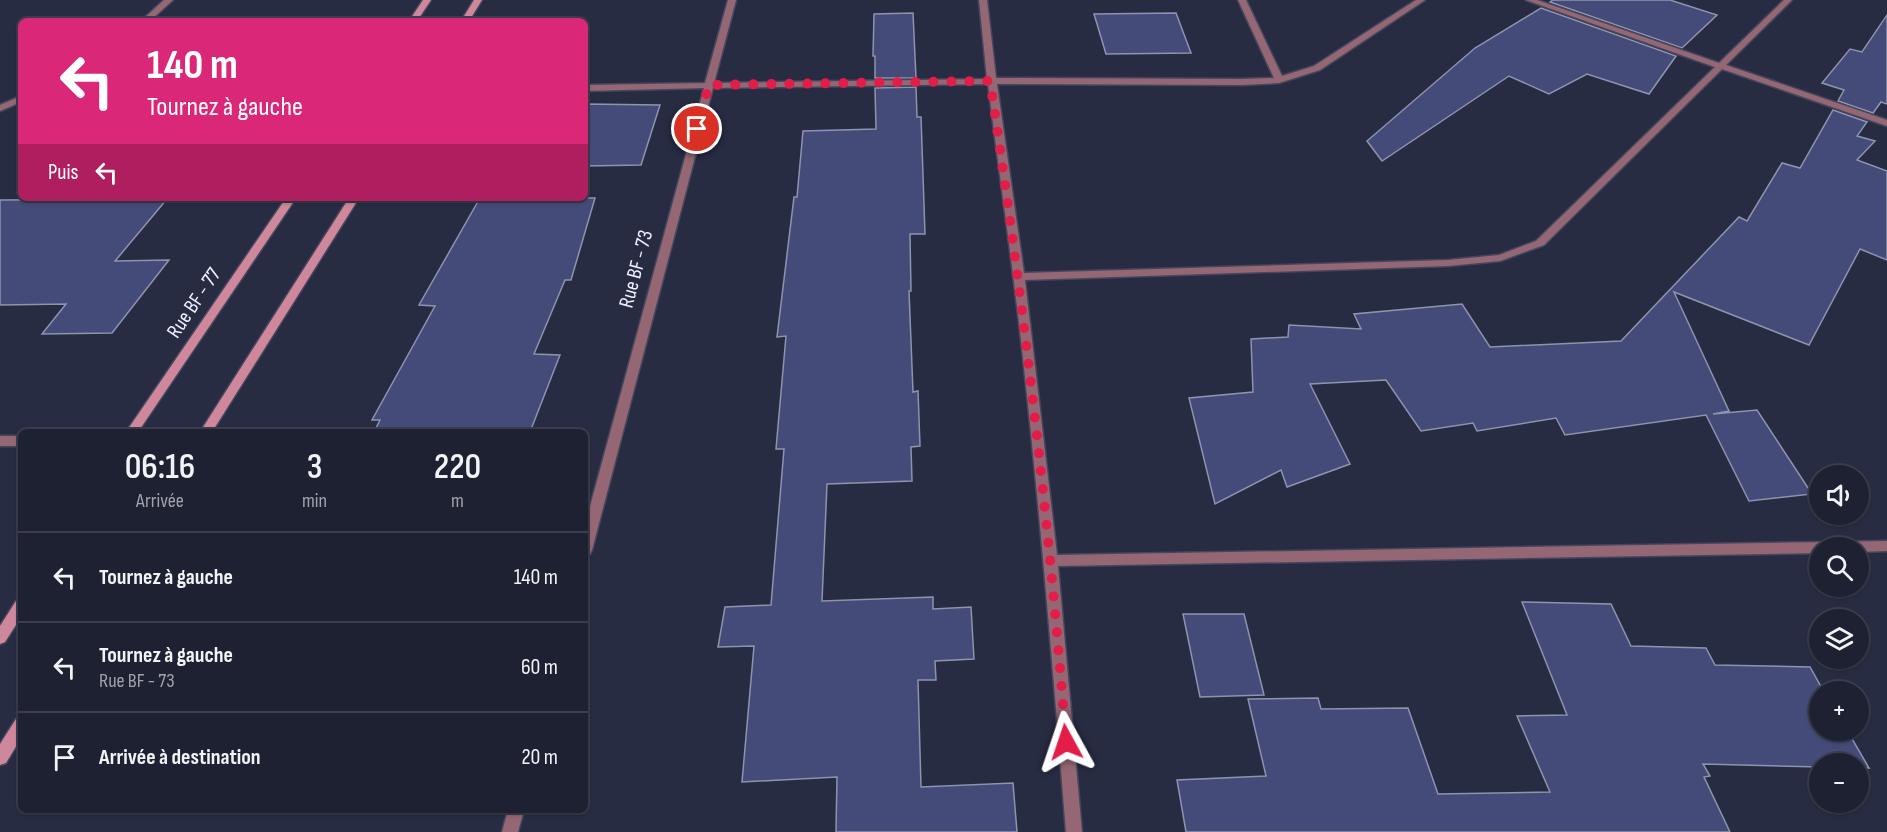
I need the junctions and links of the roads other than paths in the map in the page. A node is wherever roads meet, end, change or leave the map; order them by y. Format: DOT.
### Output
graph roads {
  1 [pos="169,0"];
  2 [pos="427,0"];
  3 [pos="478,0"];
  4 [pos="732,0"];
  5 [pos="983,0"];
  6 [pos="1242,0"];
  7 [pos="1421,0"];
  8 [pos="1530,0"];
  9 [pos="1788,0"];
  10 [pos="148,18"];
  11 [pos="414,18"];
  12 [pos="467,18"];
  13 [pos="1719,67"];
  14 [pos="1279,80"];
  15 [pos="990,81"];
  16 [pos="709,85"];
  17 [pos="588,88"];
  18 [pos="18,100"];
  19 [pos="0,108"];
  20 [pos="1887,123"];
  21 [pos="289,201"];
  22 [pos="352,201"];
  23 [pos="1019,277"];
  24 [pos="134,429"];
  25 [pos="208,429"];
  26 [pos="0,441"];
  27 [pos="18,441"];
  28 [pos="588,539"];
  29 [pos="1887,546"];
  30 [pos="1052,561"];
  31 [pos="18,610"];
  32 [pos="0,638"];
  33 [pos="18,729"];
  34 [pos="0,758"];
  35 [pos="515,813"];
  36 [pos="510,832"];
  37 [pos="1074,832"];
  1 -- 10 [label="street"];
  2 -- 11 [label="main road"];
  3 -- 12 [label="main road"];
  4 -- 16 [label="street, Rue BF - 73"];
  5 -- 15 [label="street"];
  6 -- 14 [label="street"];
  7 -- 14 [label="street"];
  8 -- 13 [label="street"];
  9 -- 13 [label="street"];
  13 -- 20 [label="street"];
  13 -- 23 [label="street"];
  14 -- 15 [label="street"];
  15 -- 16 [label="street"];
  15 -- 23 [label="street"];
  16 -- 17 [label="street"];
  16 -- 28 [label="street, Rue BF - 73"];
  18 -- 19 [label="street"];
  21 -- 24 [label="main road, Rue BF - 77"];
  22 -- 25 [label="main road"];
  23 -- 30 [label="street"];
  26 -- 27 [label="street"];
  29 -- 30 [label="street"];
  30 -- 37 [label="street"];
  31 -- 32 [label="main road"];
  33 -- 34 [label="main road"];
  35 -- 36 [label="street"];
}
